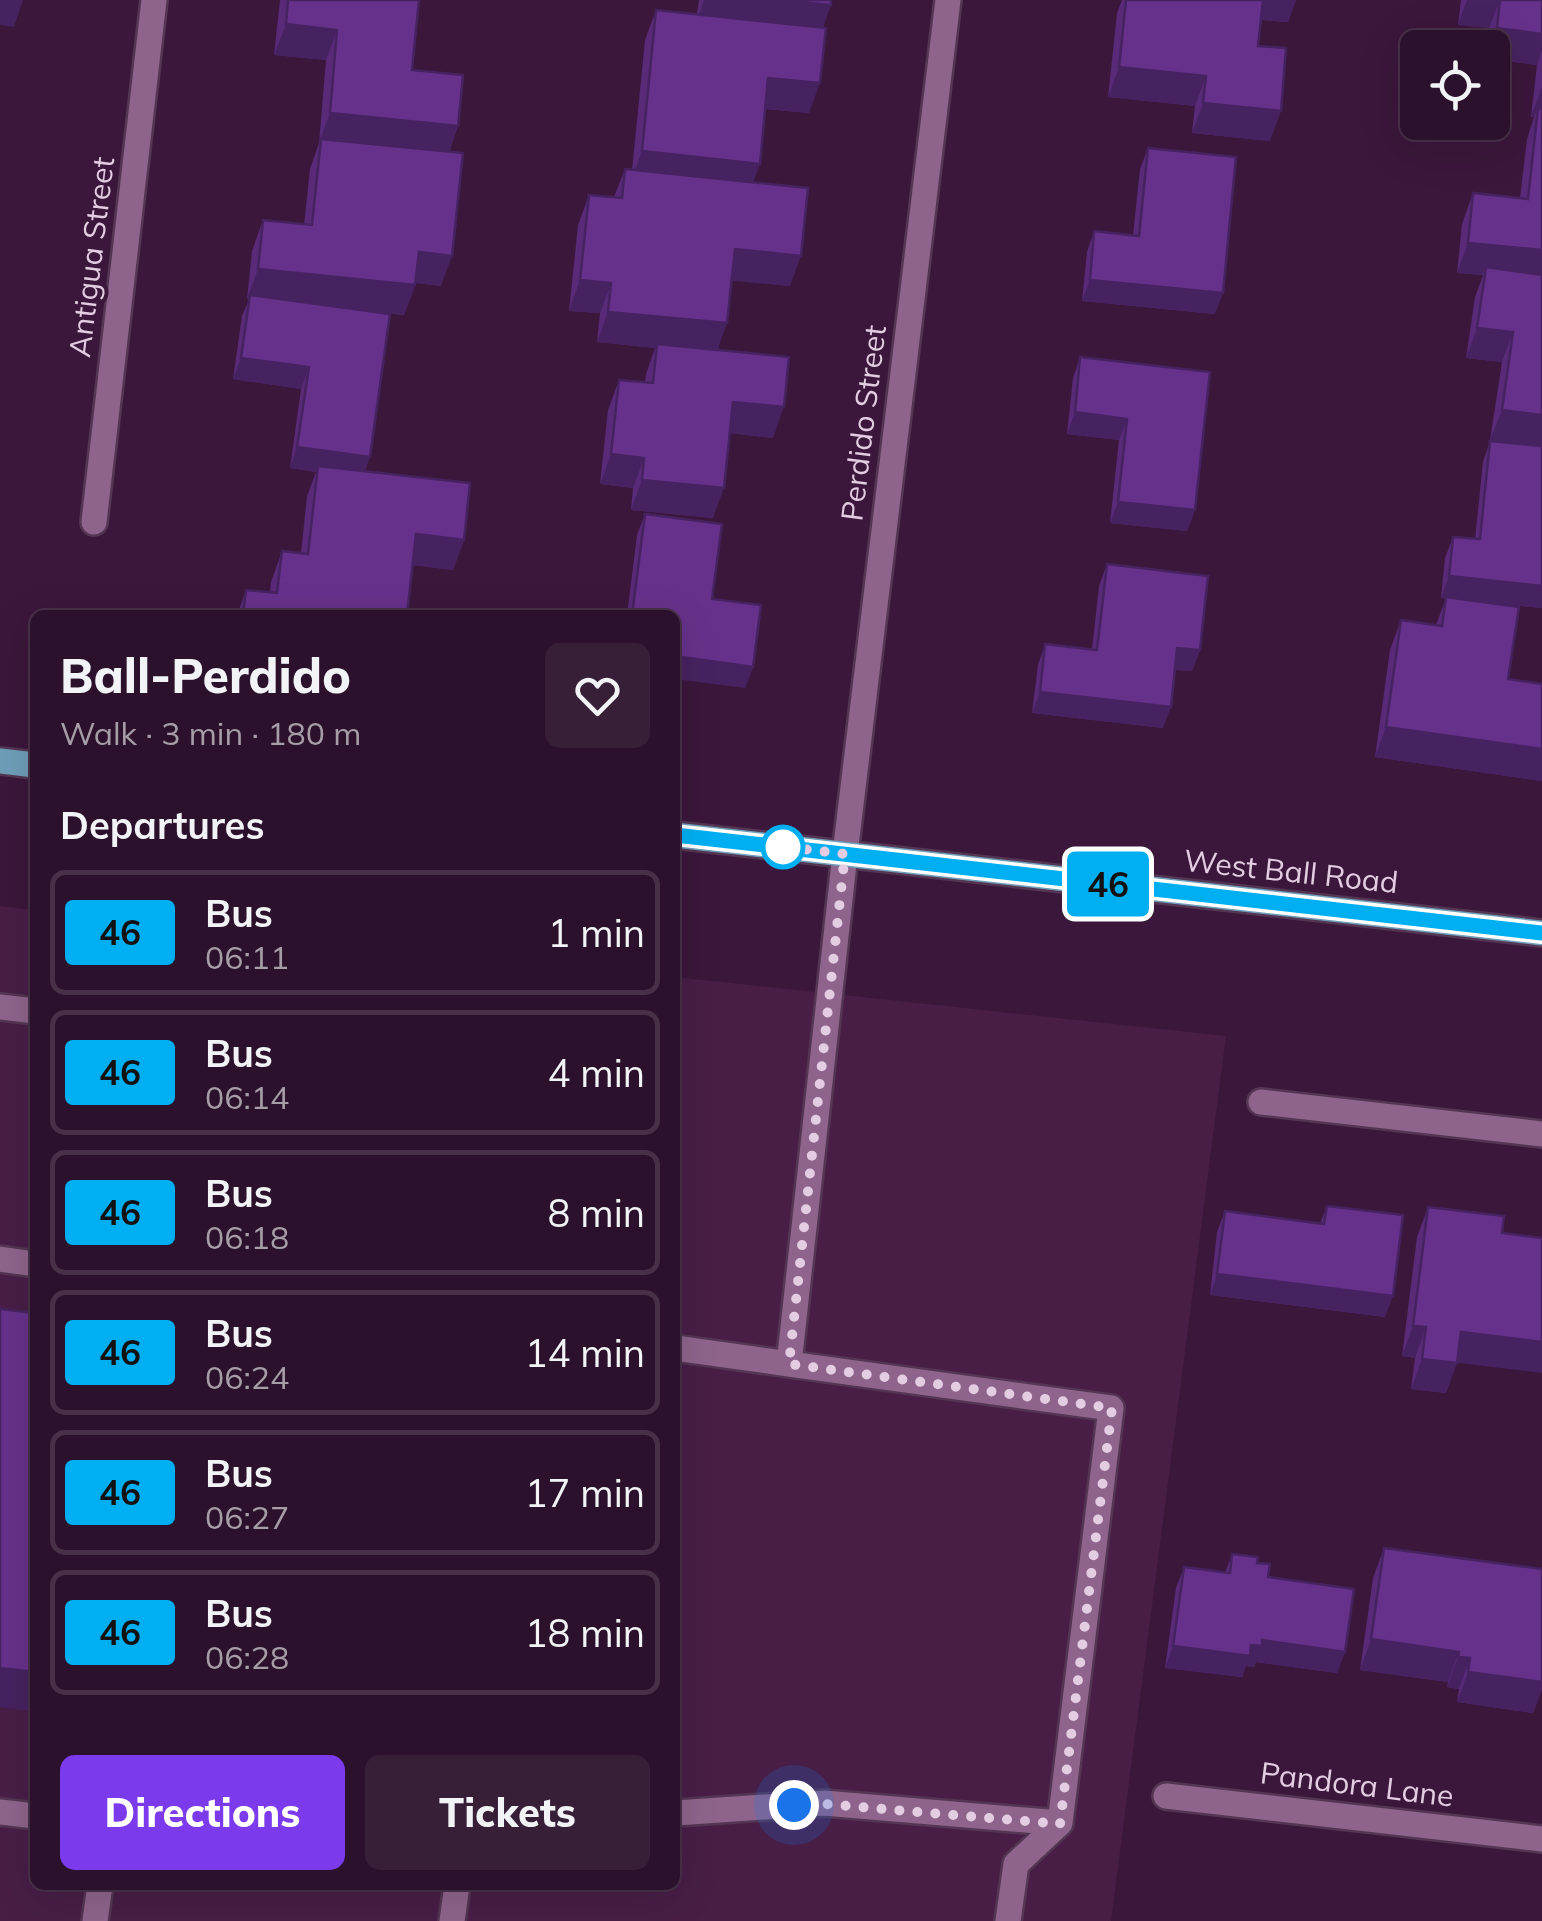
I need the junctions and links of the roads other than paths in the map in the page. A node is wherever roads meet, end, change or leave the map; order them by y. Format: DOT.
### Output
graph roads {
  1 [pos="154,0"];
  2 [pos="948,0"];
  3 [pos="94,522"];
  4 [pos="0,762"];
  5 [pos="30,765"];
  6 [pos="680,836"];
  7 [pos="845,854"];
  8 [pos="1542,933"];
  9 [pos="0,1007"];
  10 [pos="30,1010"];
  11 [pos="1261,1102"];
  12 [pos="1542,1134"];
  13 [pos="0,1259"];
  14 [pos="30,1263"];
  15 [pos="680,1349"];
  16 [pos="789,1364"];
  17 [pos="1166,1796"];
  18 [pos="0,1812"];
  19 [pos="680,1814"];
  20 [pos="30,1815"];
  21 [pos="1060,1824"];
  22 [pos="1542,1839"];
  23 [pos="99,1890"];
  24 [pos="456,1890"];
  25 [pos="95,1921"];
  26 [pos="452,1921"];
  27 [pos="1008,1921"];
  1 -- 3 [label="street, Antigua Street"];
  2 -- 7 [label="street, Perdido Street"];
  4 -- 5 [label="main road"];
  6 -- 7 [label="main road, West Ball Road"];
  7 -- 8 [label="main road, West Ball Road"];
  7 -- 16 [label="street, Perdido Street"];
  9 -- 10 [label="street"];
  11 -- 12 [label="street"];
  13 -- 14 [label="street"];
  15 -- 16 [label="street"];
  16 -- 21 [label="street"];
  17 -- 22 [label="street, Pandora Lane"];
  18 -- 20 [label="street"];
  19 -- 21 [label="street"];
  21 -- 27 [label="street"];
  23 -- 25 [label="street"];
  24 -- 26 [label="street"];
}
